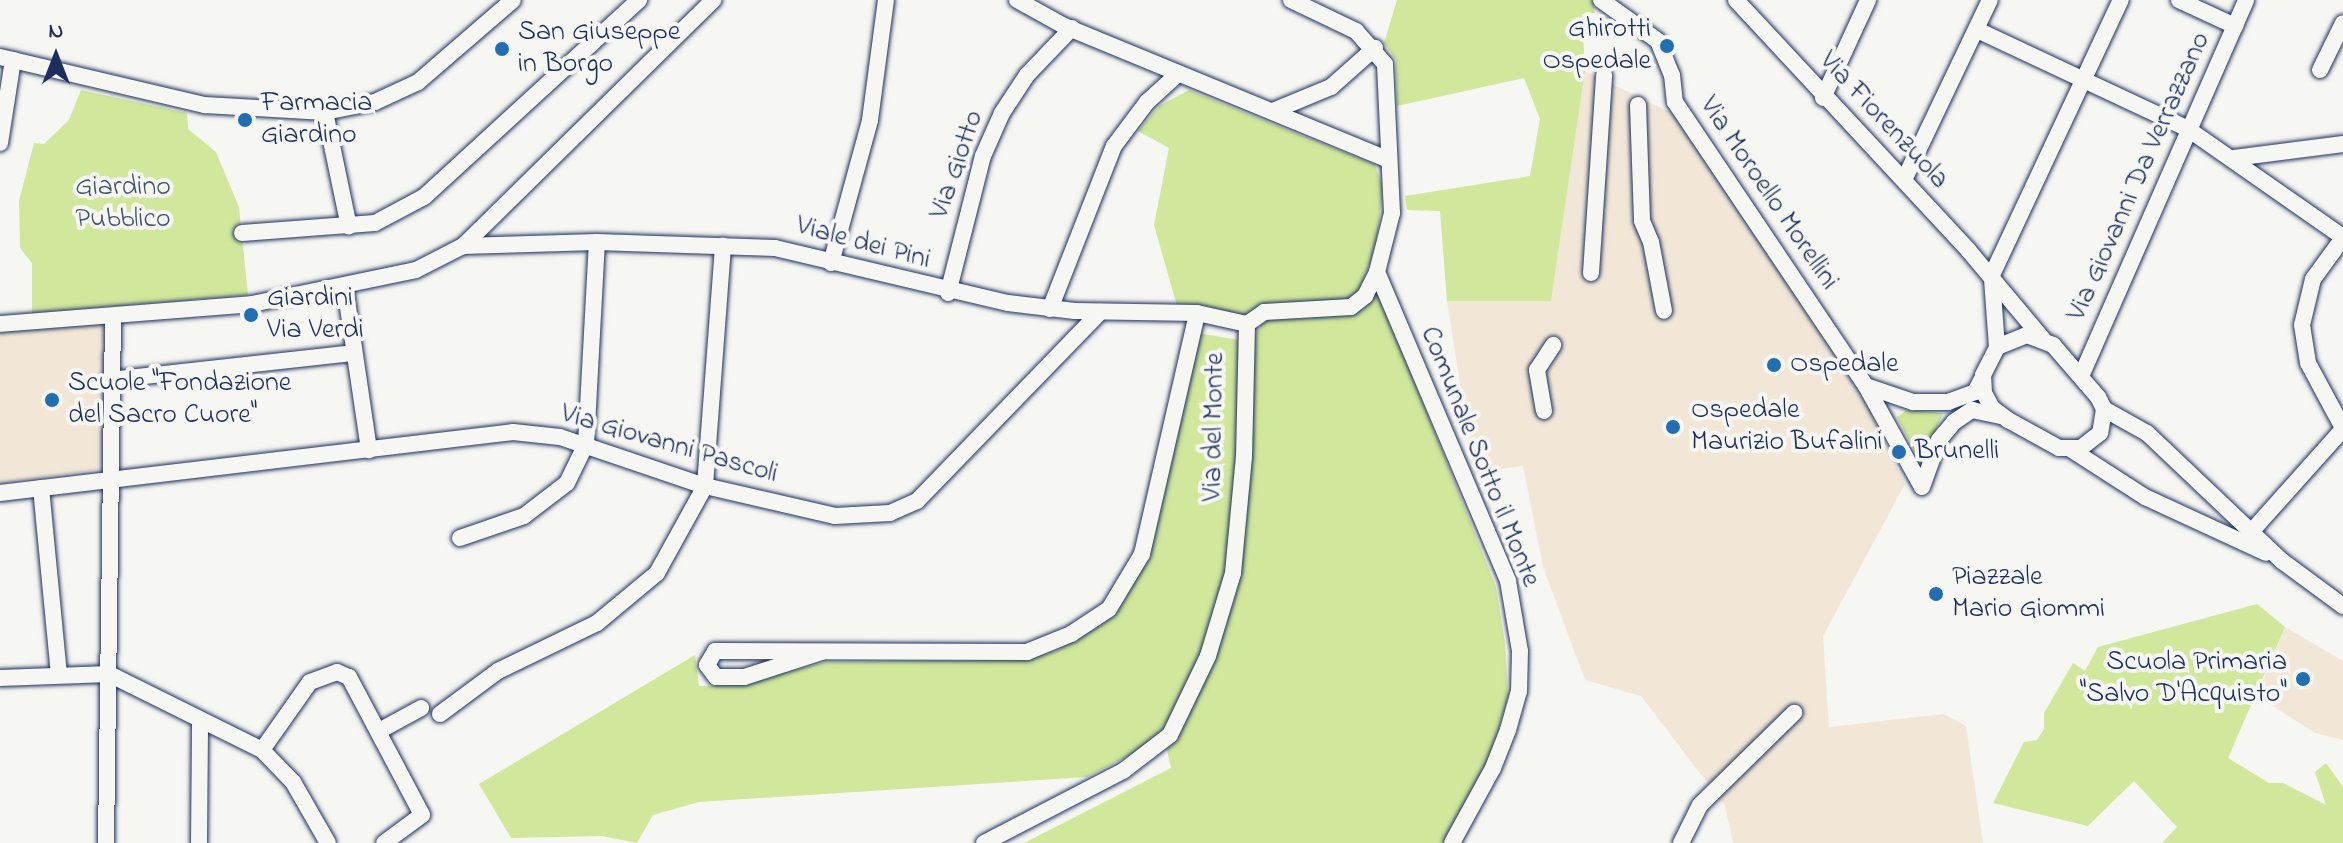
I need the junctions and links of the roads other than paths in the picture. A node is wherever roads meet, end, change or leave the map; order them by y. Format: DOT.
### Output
graph roads {
  1 [pos="513,0"];
  2 [pos="639,0"];
  3 [pos="713,0"];
  4 [pos="886,0"];
  5 [pos="1017,0"];
  6 [pos="1291,0"];
  7 [pos="1602,0"];
  8 [pos="1736,0"];
  9 [pos="1759,0"];
  10 [pos="1868,0"];
  11 [pos="1990,0"];
  12 [pos="2121,0"];
  13 [pos="2179,0"];
  14 [pos="2246,0"];
  15 [pos="1752,17"];
  16 [pos="2343,23"];
  17 [pos="2235,26"];
  18 [pos="1072,28"];
  19 [pos="1977,30"];
  20 [pos="1375,48"];
  21 [pos="6,59"];
  22 [pos="2320,70"];
  23 [pos="1179,73"];
  24 [pos="1604,75"];
  25 [pos="2084,80"];
  26 [pos="1823,98"];
  27 [pos="1638,105"];
  28 [pos="1273,111"];
  29 [pos="325,112"];
  30 [pos="2188,129"];
  31 [pos="0,143"];
  32 [pos="2343,144"];
  33 [pos="2234,158"];
  34 [pos="1387,159"];
  35 [pos="1904,180"];
  36 [pos="349,227"];
  37 [pos="242,233"];
  38 [pos="2340,240"];
  39 [pos="597,242"];
  40 [pos="463,246"];
  41 [pos="723,246"];
  42 [pos="831,263"];
  43 [pos="1377,272"];
  44 [pos="1591,273"];
  45 [pos="1991,277"];
  46 [pos="345,287"];
  47 [pos="948,293"];
  48 [pos="1050,309"];
  49 [pos="1664,311"];
  50 [pos="1100,312"];
  51 [pos="1197,313"];
  52 [pos="113,316"];
  53 [pos="0,324"];
  54 [pos="1247,324"];
  55 [pos="2042,338"];
  56 [pos="1553,345"];
  57 [pos="1997,347"];
  58 [pos="354,353"];
  59 [pos="2082,374"];
  60 [pos="1983,375"];
  61 [pos="109,380"];
  62 [pos="1866,386"];
  63 [pos="1913,402"];
  64 [pos="1958,408"];
  65 [pos="2104,409"];
  66 [pos="1544,411"];
  67 [pos="2008,420"];
  68 [pos="1892,427"];
  69 [pos="2343,428"];
  70 [pos="586,444"];
  71 [pos="369,450"];
  72 [pos="2072,450"];
  73 [pos="110,478"];
  74 [pos="705,486"];
  75 [pos="41,488"];
  76 [pos="0,493"];
  77 [pos="2251,532"];
  78 [pos="460,538"];
  79 [pos="2282,561"];
  80 [pos="2343,606"];
  81 [pos="822,652"];
  82 [pos="59,674"];
  83 [pos="109,674"];
  84 [pos="0,678"];
  85 [pos="421,708"];
  86 [pos="1794,713"];
  87 [pos="440,714"];
  88 [pos="200,721"];
  89 [pos="379,731"];
  90 [pos="262,750"];
  91 [pos="106,843"];
  92 [pos="199,843"];
  93 [pos="328,843"];
  94 [pos="384,843"];
  95 [pos="984,843"];
  96 [pos="1452,843"];
  97 [pos="1681,843"];
  1 -- 29 [label="street"];
  2 -- 36 [label="street"];
  3 -- 40 [label="street"];
  4 -- 42 [label="street"];
  5 -- 18 [label="street"];
  6 -- 20 [label="street"];
  7 -- 62 [label="street, Via Moroello Morellini"];
  8 -- 15 [label="street, Via Fiorenzuola"];
  9 -- 15 [label="street"];
  10 -- 26 [label="street"];
  11 -- 19 [label="street"];
  12 -- 25 [label="street"];
  13 -- 17 [label="street"];
  14 -- 17 [label="street, Via Giovanni Da Verrazzano"];
  15 -- 26 [label="street, Via Fiorenzuola"];
  16 -- 22 [label="street"];
  17 -- 30 [label="street, Via Giovanni Da Verrazzano"];
  18 -- 23 [label="street"];
  18 -- 47 [label="street, Via Giotto"];
  19 -- 25 [label="street"];
  19 -- 35 [label="street"];
  20 -- 28 [label="street"];
  20 -- 34 [label="street, Via del Monte"];
  21 -- 29 [label="street"];
  21 -- 31 [label="street"];
  23 -- 28 [label="street"];
  23 -- 48 [label="street"];
  24 -- 44 [label="street"];
  25 -- 30 [label="street"];
  25 -- 45 [label="street"];
  26 -- 35 [label="street, Via Fiorenzuola"];
  27 -- 49 [label="street"];
  28 -- 34 [label="street"];
  29 -- 36 [label="street"];
  30 -- 33 [label="street"];
  30 -- 59 [label="street, Via Giovanni Da Verrazzano"];
  32 -- 33 [label="street"];
  33 -- 38 [label="street"];
  34 -- 43 [label="street, Via del Monte"];
  35 -- 45 [label="street, Via Fiorenzuola"];
  36 -- 37 [label="street"];
  38 -- 69 [label="street"];
  39 -- 40 [label="street, Viale dei Pini"];
  39 -- 41 [label="street, Viale dei Pini"];
  39 -- 70 [label="street"];
  40 -- 46 [label="street"];
  41 -- 42 [label="street, Viale dei Pini"];
  41 -- 74 [label="street"];
  42 -- 47 [label="street, Viale dei Pini"];
  43 -- 54 [label="street, Via del Monte"];
  43 -- 96 [label="street, Comunale Sotto il Monte"];
  45 -- 55 [label="street, Via Fiorenzuola"];
  45 -- 57 [label="street"];
  46 -- 52 [label="street"];
  46 -- 58 [label="street"];
  47 -- 48 [label="street, Viale dei Pini"];
  48 -- 50 [label="street, Viale dei Pini"];
  50 -- 51 [label="street, Viale dei Pini"];
  50 -- 74 [label="street, Via Giovanni Pascoli"];
  51 -- 54 [label="street, Viale dei Pini"];
  51 -- 81 [label="street"];
  52 -- 53 [label="street"];
  52 -- 61 [label="street"];
  54 -- 95 [label="street, Via del Monte"];
  55 -- 57 [label="street"];
  55 -- 59 [label="street"];
  56 -- 66 [label="street"];
  57 -- 60 [label="street"];
  58 -- 61 [label="street"];
  58 -- 71 [label="street"];
  59 -- 65 [label="street"];
  60 -- 64 [label="street"];
  60 -- 67 [label="street"];
  61 -- 73 [label="street"];
  62 -- 63 [label="street"];
  62 -- 68 [label="street, Via Moroello Morellini"];
  63 -- 64 [label="street"];
  63 -- 68 [label="street"];
  64 -- 67 [label="street"];
  64 -- 68 [label="street, Via Moroello Morellini"];
  65 -- 72 [label="street"];
  65 -- 77 [label="street"];
  67 -- 72 [label="street"];
  69 -- 77 [label="street"];
  70 -- 71 [label="street, Via Giovanni Pascoli"];
  70 -- 74 [label="street, Via Giovanni Pascoli"];
  70 -- 78 [label="street"];
  71 -- 73 [label="street, Via Giovanni Pascoli"];
  72 -- 79 [label="street"];
  73 -- 75 [label="street, Via Giovanni Pascoli"];
  73 -- 83 [label="street"];
  74 -- 87 [label="street"];
  75 -- 76 [label="street, Via Giovanni Pascoli"];
  75 -- 82 [label="street"];
  77 -- 79 [label="street"];
  79 -- 80 [label="street"];
  81 -- 81 [label="street"];
  82 -- 83 [label="street"];
  82 -- 84 [label="street"];
  83 -- 88 [label="street"];
  83 -- 91 [label="street"];
  85 -- 89 [label="street"];
  86 -- 97 [label="street"];
  88 -- 90 [label="street"];
  88 -- 92 [label="street"];
  89 -- 90 [label="street"];
  89 -- 94 [label="street"];
  90 -- 93 [label="street"];
}
